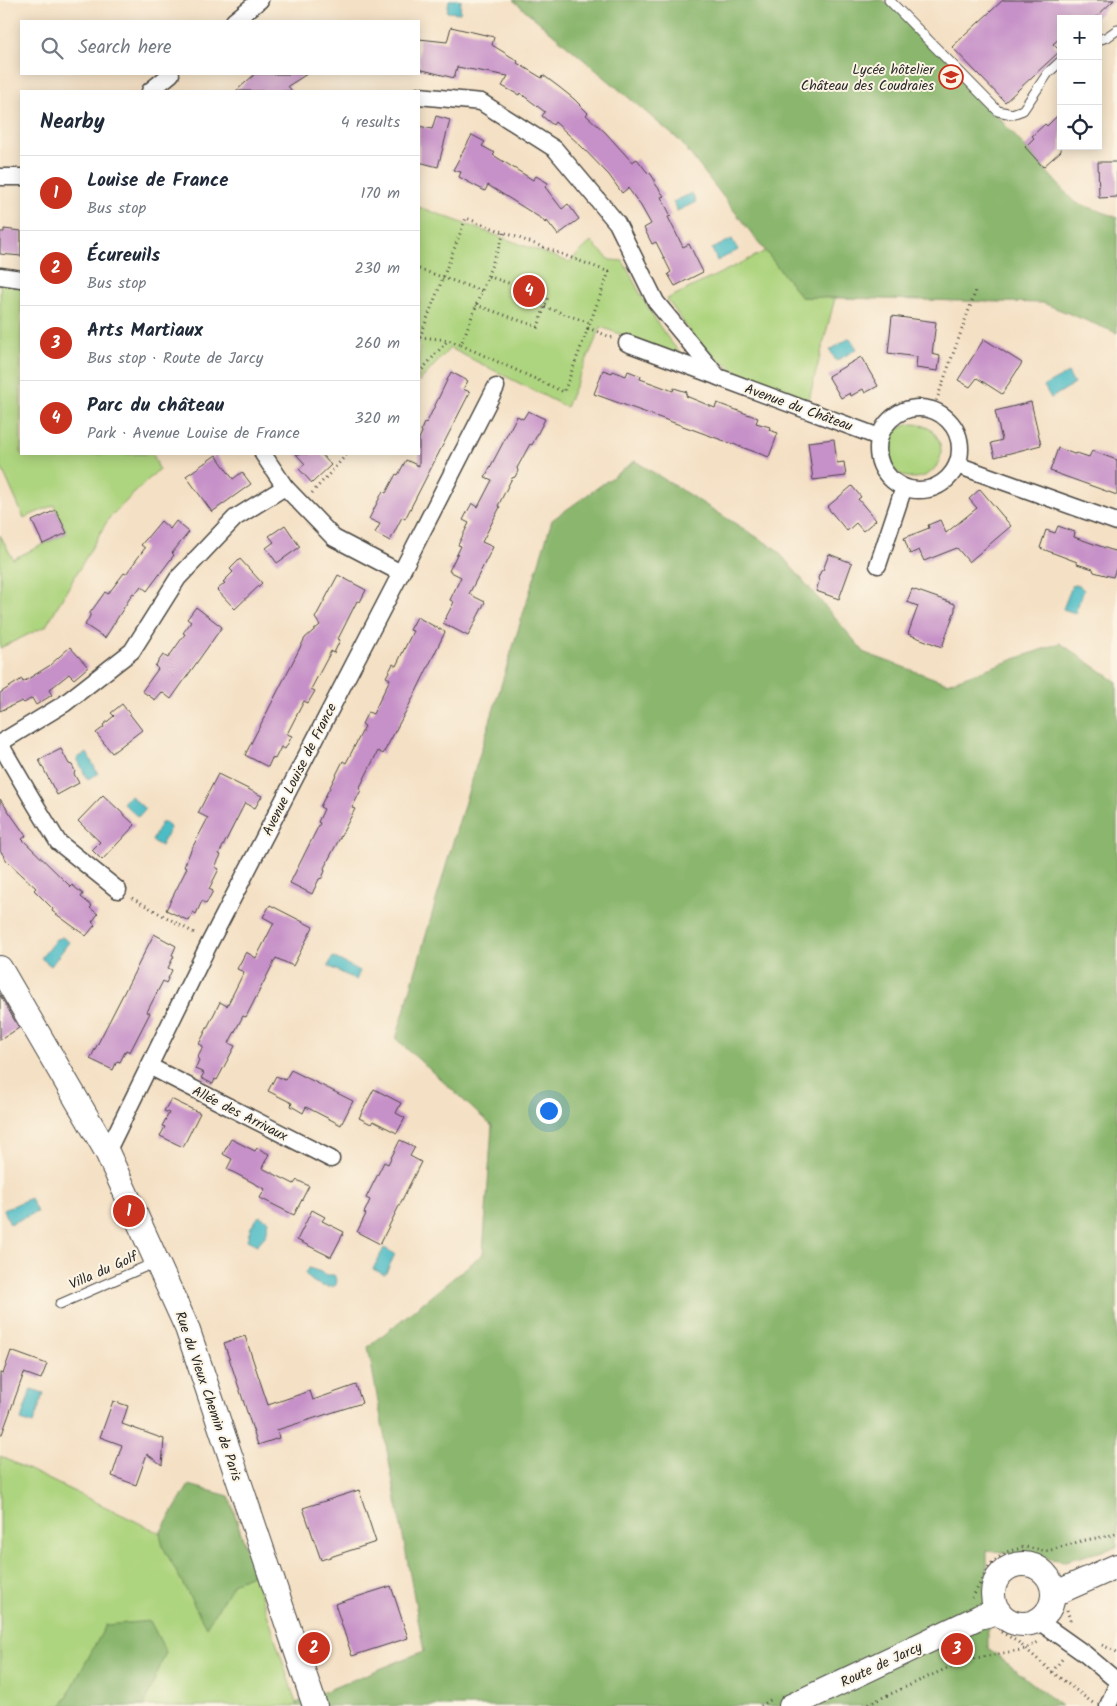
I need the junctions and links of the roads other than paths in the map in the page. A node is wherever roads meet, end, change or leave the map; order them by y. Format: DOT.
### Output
graph roads {
  1 [pos="260,0"];
  2 [pos="889,0"];
  3 [pos="235,20"];
  4 [pos="1117,30"];
  5 [pos="1102,38"];
  6 [pos="1057,65"];
  7 [pos="170,75"];
  8 [pos="151,90"];
  9 [pos="420,96"];
  10 [pos="0,176"];
  11 [pos="20,176"];
  12 [pos="0,276"];
  13 [pos="20,279"];
  14 [pos="627,343"];
  15 [pos="718,377"];
  16 [pos="496,387"];
  17 [pos="879,437"];
  18 [pos="265,455"];
  19 [pos="957,465"];
  20 [pos="285,487"];
  21 [pos="904,487"];
  22 [pos="1117,522"];
  23 [pos="878,565"];
  24 [pos="401,573"];
  25 [pos="0,744"];
  26 [pos="118,890"];
  27 [pos="0,968"];
  28 [pos="149,1066"];
  29 [pos="107,1152"];
  30 [pos="331,1159"];
  31 [pos="157,1262"];
  32 [pos="60,1304"];
  33 [pos="1117,1566"];
  34 [pos="1054,1594"];
  35 [pos="997,1622"];
  36 [pos="1039,1630"];
  37 [pos="1117,1681"];
  38 [pos="1117,1686"];
  39 [pos="783,1701"];
  40 [pos="314,1706"];
  41 [pos="1108,1706"];
  1 -- 3 [label="street"];
  2 -- 6 [label="lane"];
  4 -- 5 [label="lane"];
  7 -- 8 [label="street"];
  9 -- 15 [label="street, Avenue du Château"];
  10 -- 11 [label="street"];
  12 -- 13 [label="street"];
  14 -- 15 [label="street, Avenue du Château"];
  15 -- 17 [label="street, Avenue du Château"];
  16 -- 24 [label="street, Avenue Louise de France"];
  17 -- 19 [label="street"];
  17 -- 21 [label="street"];
  18 -- 20 [label="street"];
  19 -- 21 [label="street"];
  19 -- 22 [label="street"];
  20 -- 24 [label="street"];
  20 -- 25 [label="street"];
  21 -- 23 [label="street"];
  24 -- 28 [label="street, Avenue Louise de France"];
  25 -- 26 [label="street"];
  27 -- 29 [label="street, Rue du Vieux Chemin de Paris"];
  28 -- 29 [label="street, Avenue Louise de France"];
  28 -- 30 [label="street, Allée des Arrivaux"];
  29 -- 31 [label="street, Rue du Vieux Chemin de Paris"];
  31 -- 32 [label="lane, Villa du Golf"];
  31 -- 40 [label="street, Rue du Vieux Chemin de Paris"];
  33 -- 34 [label="street"];
  34 -- 35 [label="street"];
  34 -- 36 [label="street"];
  35 -- 36 [label="street"];
  35 -- 39 [label="street, Route de Jarcy"];
  36 -- 37 [label="street"];
  38 -- 41 [label="street"];
}
